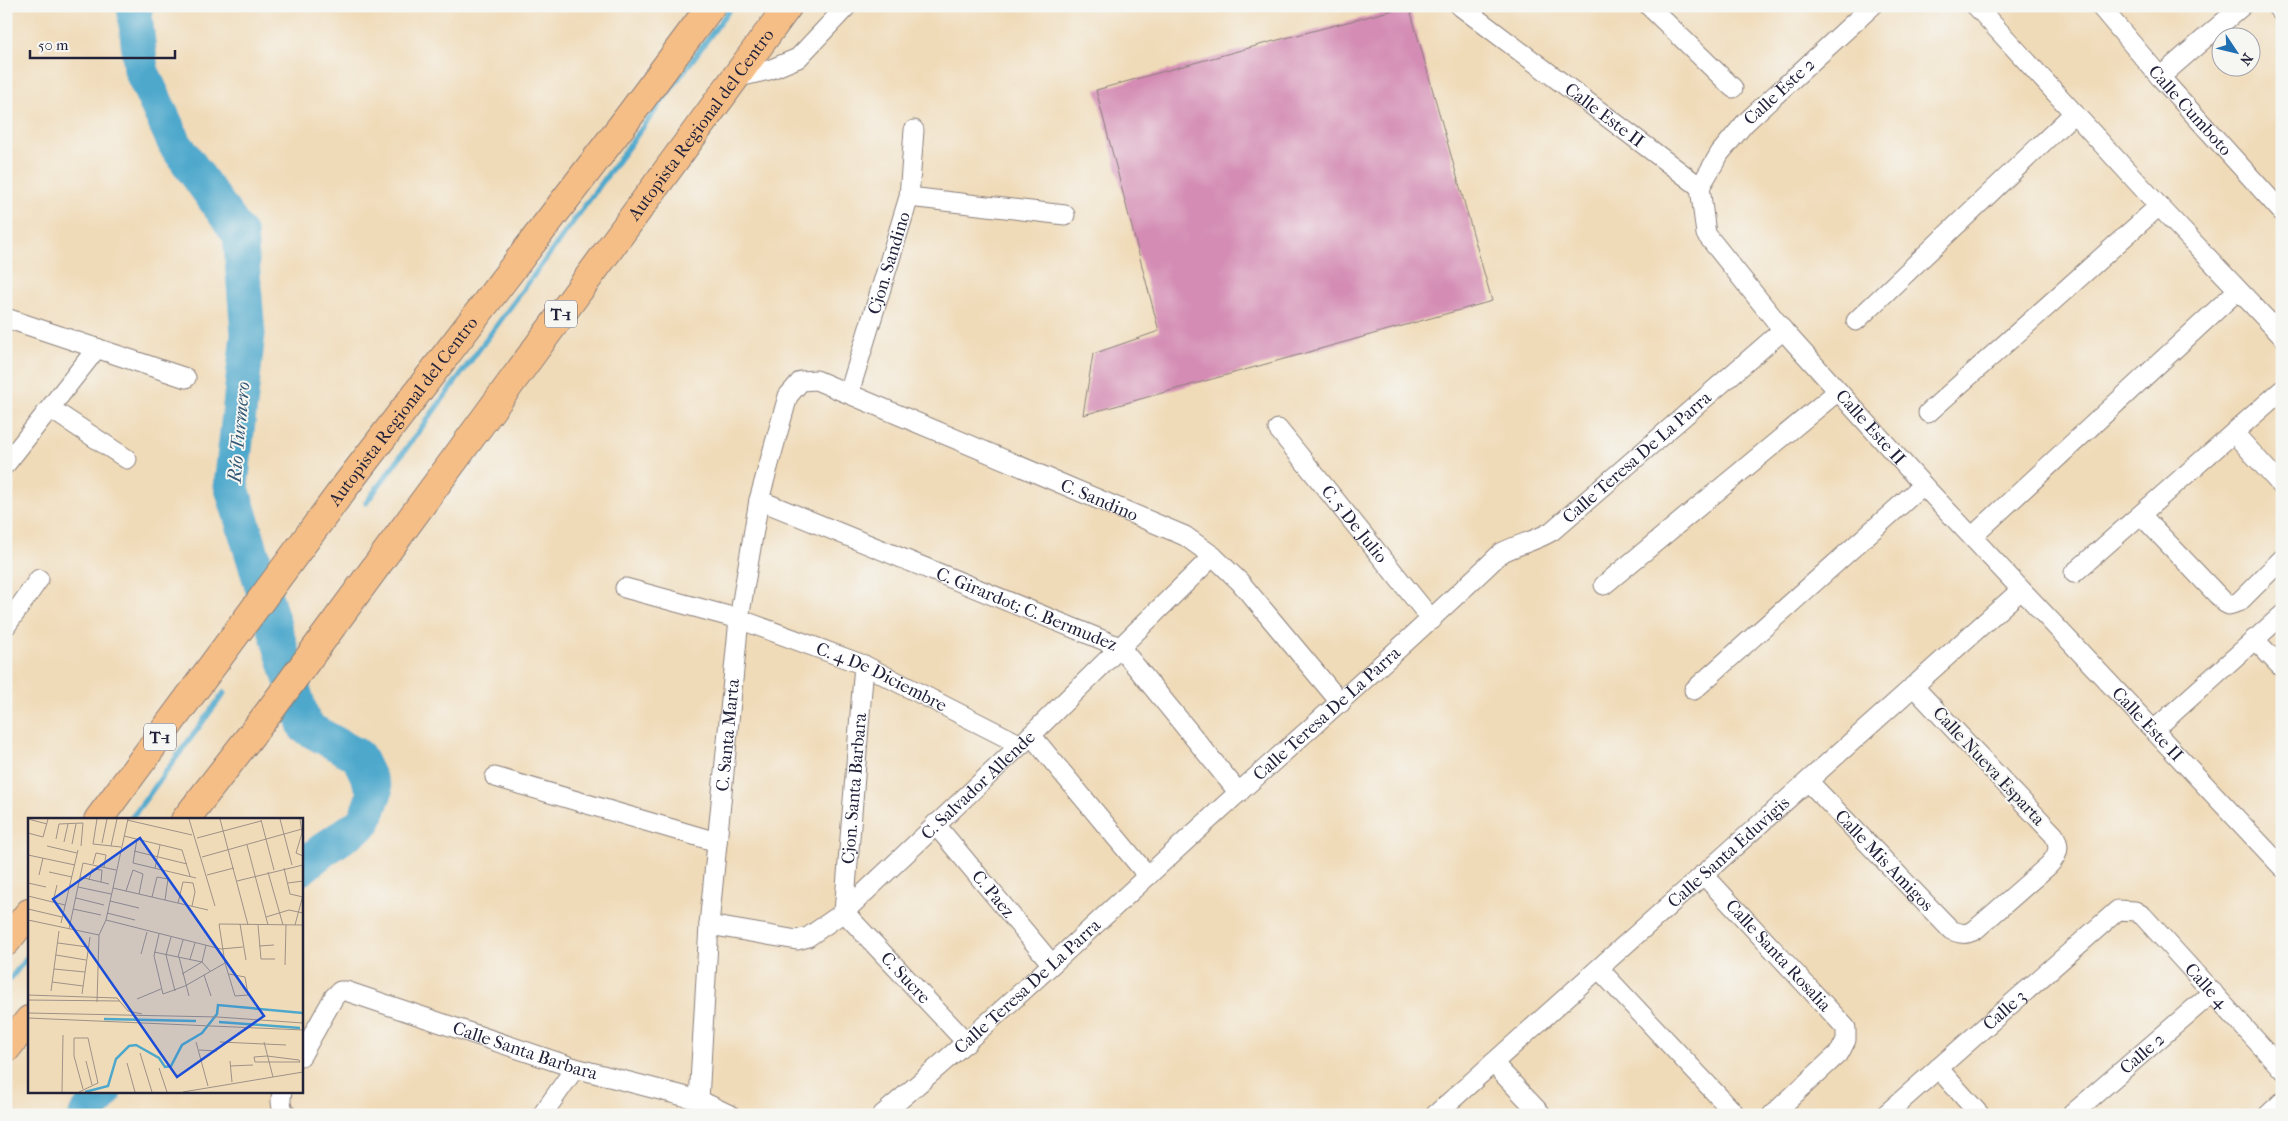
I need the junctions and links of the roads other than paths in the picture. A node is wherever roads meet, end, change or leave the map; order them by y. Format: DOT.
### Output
graph roads {
  1 [pos="711,6"];
  2 [pos="788,6"];
  3 [pos="848,6"];
  4 [pos="1460,6"];
  5 [pos="1976,6"];
  6 [pos="2100,6"];
  7 [pos="2242,6"];
  8 [pos="2276,6"];
  9 [pos="1869,7"];
  10 [pos="1661,10"];
  11 [pos="2282,13"];
  12 [pos="2160,77"];
  13 [pos="735,78"];
  14 [pos="1733,88"];
  15 [pos="2074,112"];
  16 [pos="914,130"];
  17 [pos="1700,187"];
  18 [pos="909,197"];
  19 [pos="2159,206"];
  20 [pos="2282,212"];
  21 [pos="1065,215"];
  22 [pos="2238,290"];
  23 [pos="6,318"];
  24 [pos="1856,321"];
  25 [pos="1783,330"];
  26 [pos="2282,336"];
  27 [pos="97,348"];
  28 [pos="186,378"];
  29 [pos="801,381"];
  30 [pos="2282,390"];
  31 [pos="1838,391"];
  32 [pos="849,393"];
  33 [pos="51,409"];
  34 [pos="1928,413"];
  35 [pos="1278,429"];
  36 [pos="2234,433"];
  37 [pos="127,459"];
  38 [pos="6,464"];
  39 [pos="1923,485"];
  40 [pos="2282,486"];
  41 [pos="759,500"];
  42 [pos="2142,516"];
  43 [pos="1973,536"];
  44 [pos="1213,556"];
  45 [pos="2282,559"];
  46 [pos="2074,573"];
  47 [pos="39,579"];
  48 [pos="1604,585"];
  49 [pos="625,588"];
  50 [pos="2021,590"];
  51 [pos="2282,614"];
  52 [pos="739,619"];
  53 [pos="1432,620"];
  54 [pos="6,626"];
  55 [pos="2254,639"];
  56 [pos="1120,647"];
  57 [pos="864,665"];
  58 [pos="2282,668"];
  59 [pos="1913,686"];
  60 [pos="1694,690"];
  61 [pos="1341,703"];
  62 [pos="2154,730"];
  63 [pos="1026,740"];
  64 [pos="495,777"];
  65 [pos="1808,781"];
  66 [pos="1239,793"];
  67 [pos="99,818"];
  68 [pos="187,818"];
  69 [pos="935,824"];
  70 [pos="717,842"];
  71 [pos="2282,867"];
  72 [pos="1704,874"];
  73 [pos="1148,876"];
  74 [pos="2126,910"];
  75 [pos="844,912"];
  76 [pos="28,914"];
  77 [pos="709,925"];
  78 [pos="1963,934"];
  79 [pos="6,942"];
  80 [pos="1051,963"];
  81 [pos="1599,968"];
  82 [pos="2213,992"];
  83 [pos="28,1021"];
  84 [pos="967,1043"];
  85 [pos="6,1049"];
  86 [pos="302,1054"];
  87 [pos="1493,1063"];
  88 [pos="575,1068"];
  89 [pos="1938,1068"];
  90 [pos="2282,1069"];
  91 [pos="282,1094"];
  92 [pos="699,1100"];
  93 [pos="2282,1102"];
  94 [pos="287,1115"];
  95 [pos="542,1115"];
  96 [pos="730,1115"];
  97 [pos="882,1115"];
  98 [pos="1435,1115"];
  99 [pos="1542,1115"];
  100 [pos="1736,1115"];
  101 [pos="1772,1115"];
  102 [pos="1885,1115"];
  103 [pos="1980,1115"];
  104 [pos="2071,1115"];
  105 [pos="2268,1115"];
  1 -- 67 [label="highway, Autopista Regional del Centro / T-1"];
  2 -- 13 [label="highway, Autopista Regional del Centro / T-1"];
  3 -- 13 [label="street"];
  4 -- 17 [label="street, Calle Este II"];
  5 -- 15 [label="street"];
  6 -- 12 [label="street, Calle Cumboto"];
  7 -- 12 [label="street"];
  8 -- 11 [label="street"];
  9 -- 17 [label="street, Calle Este 2"];
  10 -- 14 [label="street"];
  12 -- 20 [label="street, Calle Cumboto"];
  13 -- 68 [label="highway, Autopista Regional del Centro / T-1"];
  15 -- 19 [label="street"];
  15 -- 24 [label="street"];
  16 -- 18 [label="street, Cjon. Sandino"];
  17 -- 25 [label="street, Calle Este II"];
  18 -- 21 [label="street"];
  18 -- 32 [label="street, Cjon. Sandino"];
  19 -- 22 [label="street"];
  19 -- 34 [label="street"];
  22 -- 26 [label="street"];
  22 -- 43 [label="street"];
  23 -- 27 [label="street"];
  25 -- 31 [label="street, Calle Este II"];
  25 -- 53 [label="street, Calle Teresa De La Parra"];
  27 -- 28 [label="street"];
  27 -- 33 [label="street"];
  29 -- 32 [label="street, C. Sandino"];
  29 -- 41 [label="street, C. Santa Marta"];
  30 -- 36 [label="street"];
  31 -- 39 [label="street, Calle Este II"];
  31 -- 48 [label="street"];
  32 -- 44 [label="street, C. Sandino"];
  33 -- 37 [label="street"];
  33 -- 38 [label="street"];
  35 -- 53 [label="street, C. 5 De Julio"];
  36 -- 40 [label="street"];
  36 -- 42 [label="street"];
  39 -- 43 [label="street, Calle Este II"];
  39 -- 60 [label="street"];
  41 -- 52 [label="street, C. Santa Marta"];
  41 -- 56 [label="street, C. Girardot; C. Bermudez"];
  42 -- 45 [label="street"];
  42 -- 46 [label="street"];
  43 -- 50 [label="street, Calle Este II"];
  44 -- 56 [label="street, C. Salvador Allende"];
  44 -- 61 [label="street, C. Sandino"];
  47 -- 54 [label="street"];
  49 -- 52 [label="street, C. 4 De Diciembre"];
  50 -- 59 [label="street, Calle Santa Eduvigis"];
  50 -- 62 [label="street, Calle Este II"];
  51 -- 55 [label="street"];
  52 -- 57 [label="street, C. 4 De Diciembre"];
  52 -- 70 [label="street, C. Santa Marta"];
  53 -- 61 [label="street, Calle Teresa De La Parra"];
  55 -- 58 [label="street"];
  55 -- 62 [label="street"];
  56 -- 63 [label="street, C. Salvador Allende"];
  56 -- 66 [label="street, C. Girardot; C. Bermudez"];
  57 -- 63 [label="street, C. 4 De Diciembre"];
  57 -- 75 [label="street, Cjon. Santa Barbara"];
  59 -- 65 [label="street, Calle Santa Eduvigis"];
  59 -- 78 [label="street, Calle Nueva Esparta"];
  61 -- 66 [label="street, Calle Teresa De La Parra"];
  62 -- 71 [label="street, Calle Este II"];
  63 -- 69 [label="street, C. Salvador Allende"];
  63 -- 73 [label="street, C. 4 De Diciembre"];
  64 -- 70 [label="street"];
  65 -- 72 [label="street, Calle Santa Eduvigis"];
  65 -- 78 [label="street, Calle Mis Amigos"];
  66 -- 73 [label="street, Calle Teresa De La Parra"];
  69 -- 75 [label="street, C. Salvador Allende"];
  69 -- 80 [label="street, C. Paez"];
  70 -- 77 [label="street, C. Santa Marta"];
  72 -- 81 [label="street, Calle Santa Eduvigis"];
  72 -- 101 [label="street, Calle Santa Rosalia"];
  73 -- 80 [label="street, Calle Teresa De La Parra"];
  74 -- 82 [label="street, Calle 4"];
  74 -- 89 [label="street, Calle 3"];
  75 -- 77 [label="street, C. Salvador Allende"];
  75 -- 84 [label="street, C. Sucre"];
  76 -- 79 [label="highway"];
  77 -- 92 [label="street, C. Santa Marta"];
  80 -- 84 [label="street, Calle Teresa De La Parra"];
  81 -- 87 [label="street, Calle Santa Eduvigis"];
  81 -- 100 [label="street"];
  82 -- 90 [label="street, Calle 4"];
  82 -- 104 [label="street, Calle 2"];
  83 -- 85 [label="highway"];
  84 -- 97 [label="street, Calle Teresa De La Parra"];
  86 -- 88 [label="street, Calle Santa Barbara"];
  87 -- 98 [label="street, Calle Santa Eduvigis"];
  87 -- 99 [label="street"];
  88 -- 92 [label="street, Calle Santa Barbara"];
  88 -- 95 [label="street"];
  89 -- 102 [label="street, Calle 3"];
  89 -- 103 [label="street"];
  91 -- 94 [label="street"];
  92 -- 96 [label="street, Calle Santa Barbara"];
  93 -- 105 [label="street"];
}
